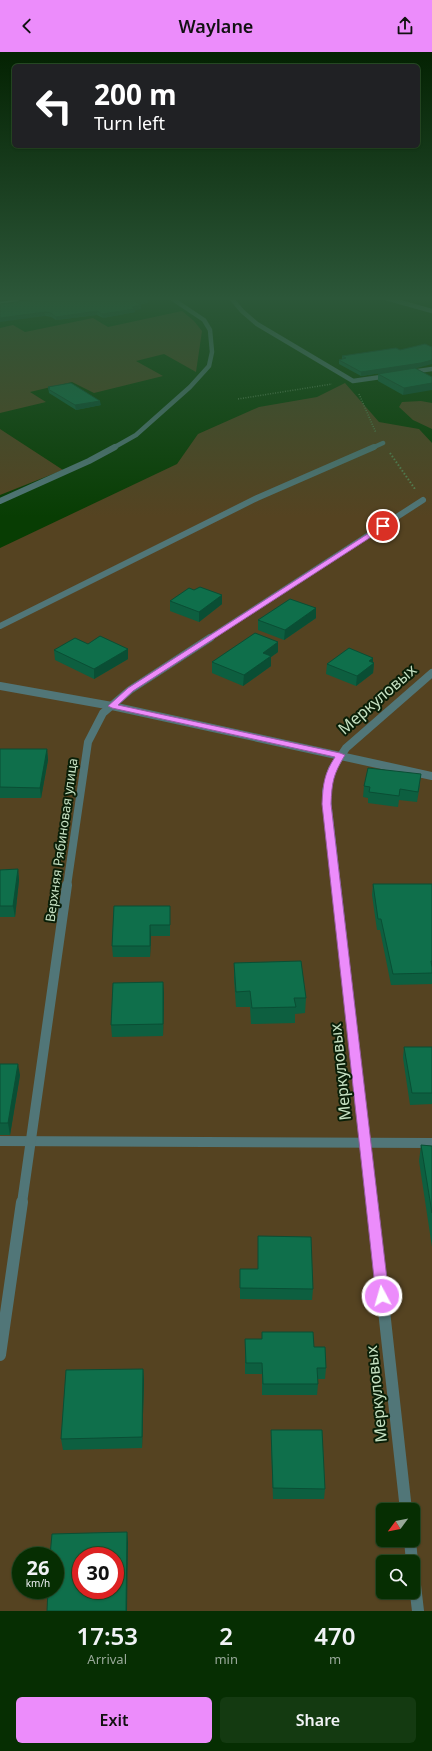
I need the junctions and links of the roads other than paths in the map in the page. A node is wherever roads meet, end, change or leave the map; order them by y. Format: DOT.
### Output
graph roads {
  1 [pos="204,371"];
  2 [pos="336,371"];
  3 [pos="421,371"];
  4 [pos="408,373"];
  5 [pos="393,375"];
  6 [pos="383,443"];
  7 [pos="423,500"];
  8 [pos="0,501"];
  9 [pos="0,626"];
  10 [pos="432,673"];
  11 [pos="0,686"];
  12 [pos="112,706"];
  13 [pos="340,755"];
  14 [pos="432,776"];
  15 [pos="0,1141"];
  16 [pos="31,1141"];
  17 [pos="365,1143"];
  18 [pos="432,1143"];
  19 [pos="0,1355"];
  20 [pos="405,1503"];
  21 [pos="417,1599"];
  22 [pos="418,1611"];
  1 -- 8 [label="street"];
  2 -- 5 [label="street"];
  3 -- 4 [label="street"];
  6 -- 9 [label="street"];
  7 -- 12 [label="street, Верхняя Рябиновая улица"];
  10 -- 13 [label="street, Меркуловых"];
  11 -- 12 [label="street"];
  12 -- 13 [label="street"];
  12 -- 16 [label="street, Верхняя Рябиновая улица"];
  13 -- 14 [label="street"];
  13 -- 17 [label="street, Меркуловых"];
  15 -- 16 [label="street"];
  16 -- 17 [label="street"];
  16 -- 19 [label="street, Верхняя Рябиновая улица"];
  17 -- 18 [label="street"];
  17 -- 20 [label="street, Меркуловых"];
  21 -- 22 [label="street"];
}
